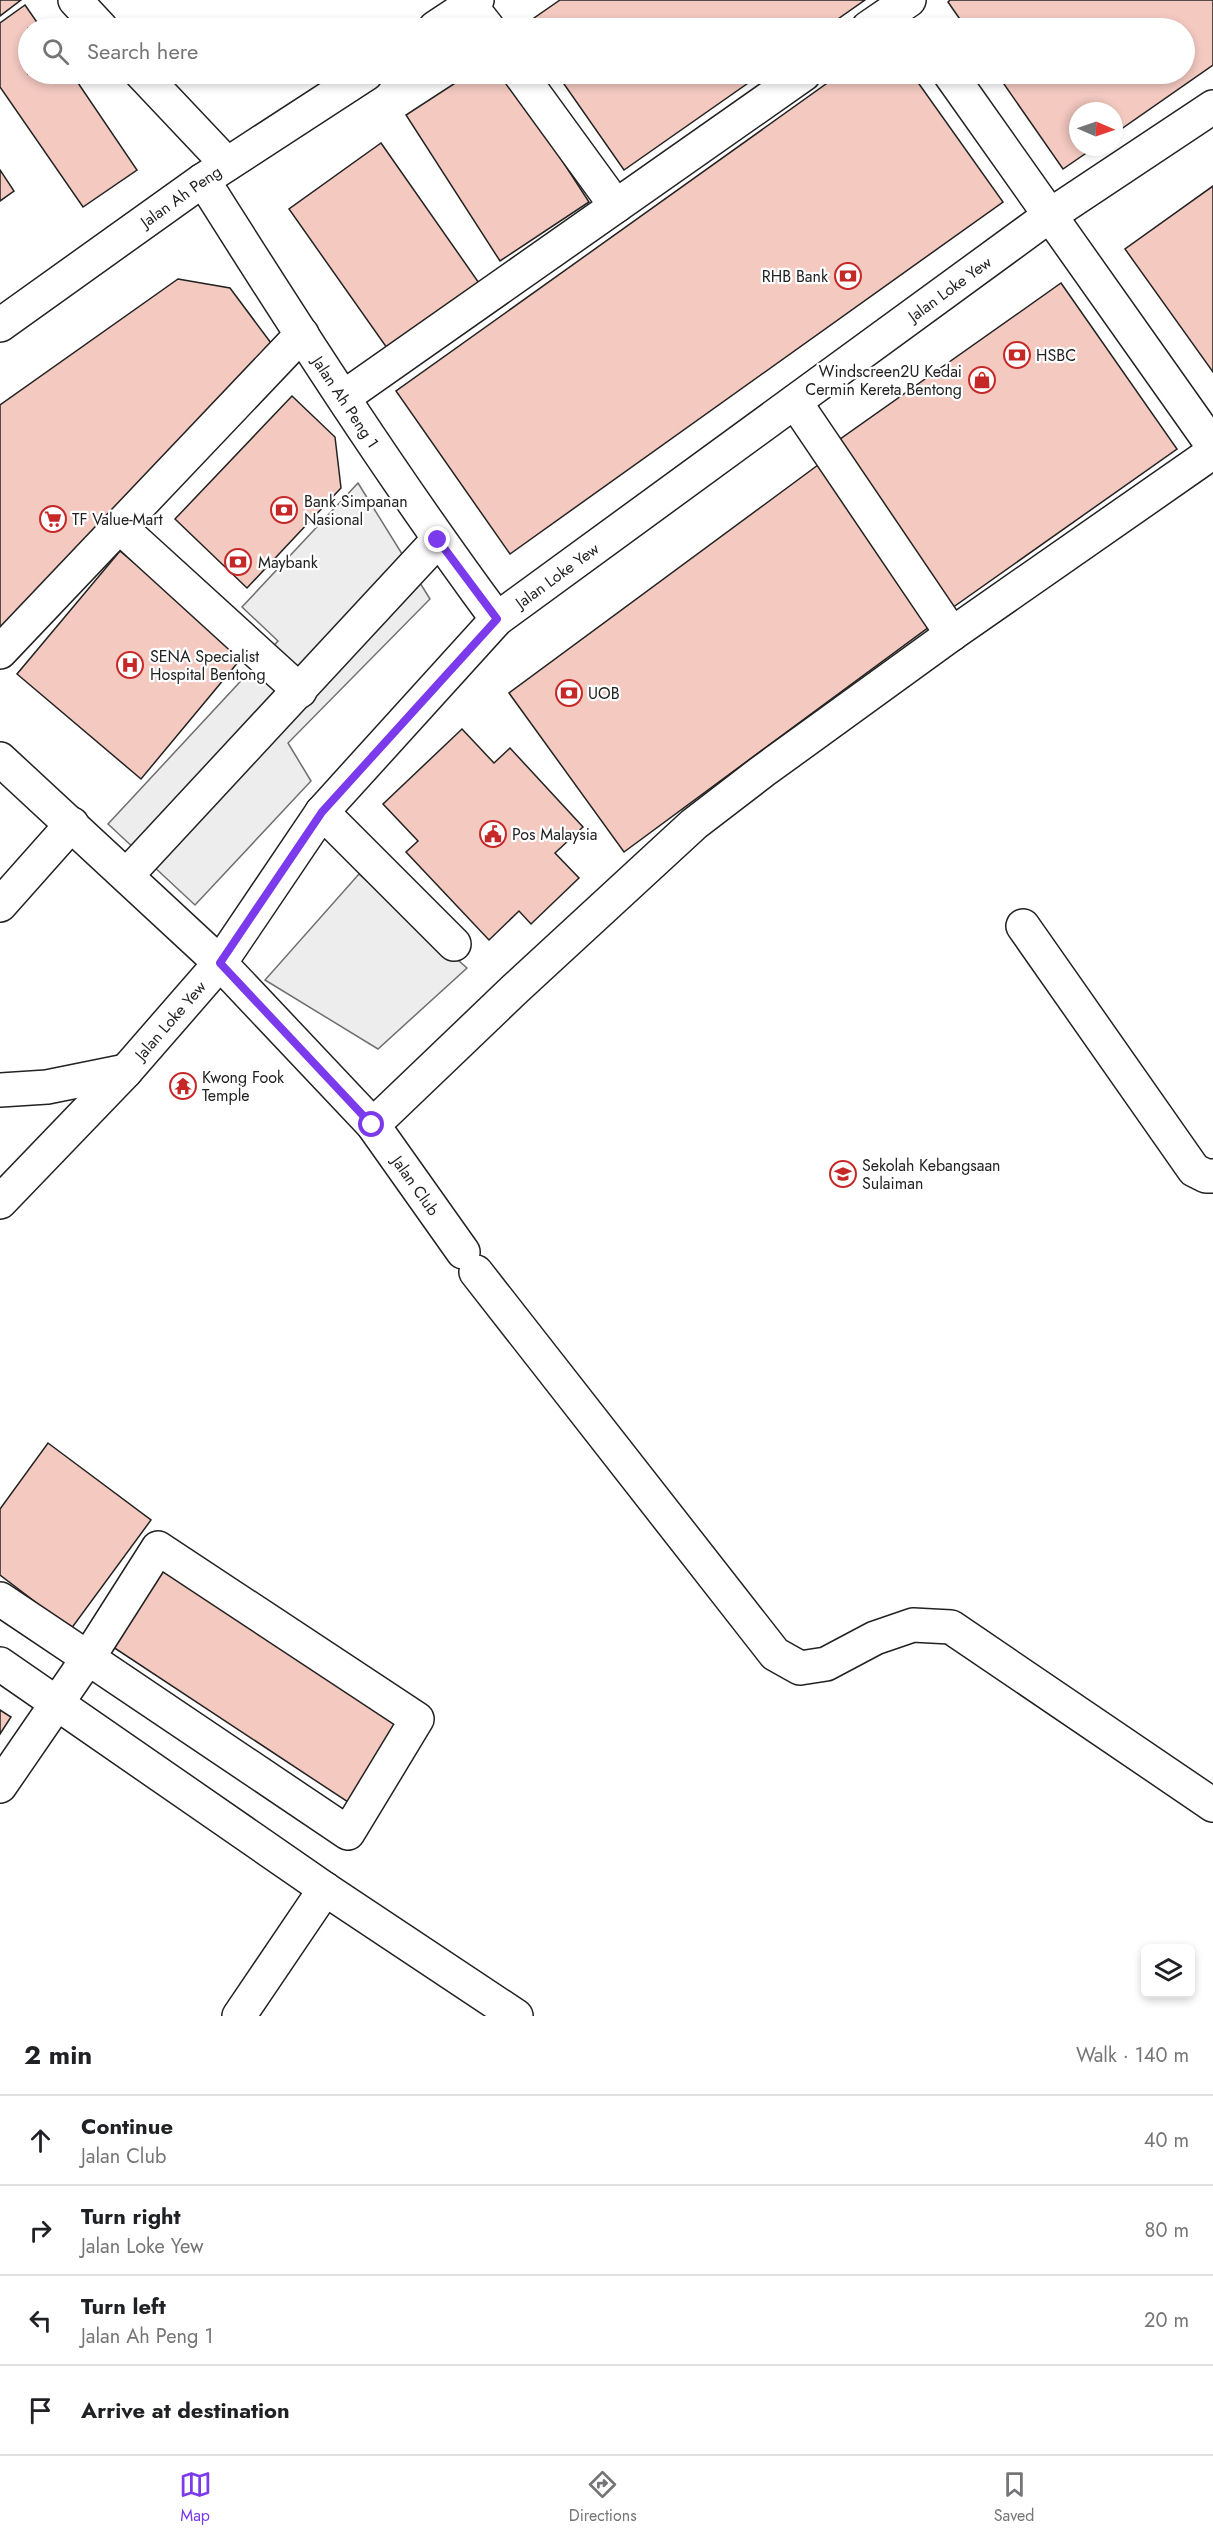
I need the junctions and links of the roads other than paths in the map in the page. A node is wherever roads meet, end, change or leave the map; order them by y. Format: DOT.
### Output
graph roads {
  1 [pos="75,0"];
  2 [pos="907,8"];
  3 [pos="478,11"];
  4 [pos="92,18"];
  5 [pos="460,18"];
  6 [pos="888,18"];
  7 [pos="149,84"];
  8 [pos="351,84"];
  9 [pos="527,84"];
  10 [pos="790,84"];
  11 [pos="957,84"];
  12 [pos="1213,106"];
  13 [pos="215,172"];
  14 [pos="616,206"];
  15 [pos="1049,216"];
  16 [pos="0,325"];
  17 [pos="302,334"];
  18 [pos="344,397"];
  19 [pos="795,402"];
  20 [pos="1213,446"];
  21 [pos="1213,452"];
  22 [pos="120,527"];
  23 [pos="438,540"];
  24 [pos="497,619"];
  25 [pos="952,634"];
  26 [pos="0,652"];
  27 [pos="300,692"];
  28 [pos="0,759"];
  29 [pos="322,812"];
  30 [pos="72,824"];
  31 [pos="127,875"];
  32 [pos="0,905"];
  33 [pos="1023,926"];
  34 [pos="454,944"];
  35 [pos="220,963"];
  36 [pos="126,1071"];
  37 [pos="0,1090"];
  38 [pos="372,1125"];
  39 [pos="1213,1176"];
  40 [pos="0,1202"];
  41 [pos="0,1599"];
  42 [pos="88,1658"];
  43 [pos="0,1664"];
  44 [pos="59,1703"];
  45 [pos="0,1786"];
  46 [pos="1213,1805"];
  47 [pos="326,1889"];
  48 [pos="239,2016"];
  49 [pos="516,2016"];
  1 -- 4 [label="street"];
  2 -- 6 [label="street"];
  3 -- 5 [label="street"];
  7 -- 13 [label="street, Jalan Ah Peng 1"];
  8 -- 13 [label="street, Jalan Ah Peng"];
  9 -- 14 [label="street"];
  10 -- 14 [label="street"];
  11 -- 15 [label="street"];
  12 -- 15 [label="street, Jalan Loke Yew"];
  13 -- 16 [label="street, Jalan Ah Peng"];
  13 -- 17 [label="street, Jalan Ah Peng 1"];
  14 -- 18 [label="street"];
  15 -- 19 [label="street, Jalan Loke Yew"];
  15 -- 20 [label="street"];
  17 -- 18 [label="street, Jalan Ah Peng 1"];
  17 -- 22 [label="street"];
  18 -- 23 [label="street, Jalan Ah Peng 1"];
  19 -- 24 [label="street, Jalan Loke Yew"];
  19 -- 25 [label="street"];
  21 -- 25 [label="street"];
  22 -- 26 [label="street"];
  22 -- 27 [label="street"];
  23 -- 24 [label="street, Jalan Ah Peng 1"];
  23 -- 27 [label="street"];
  24 -- 29 [label="street, Jalan Loke Yew"];
  25 -- 38 [label="street"];
  27 -- 31 [label="street"];
  28 -- 30 [label="street, Jalan Club"];
  29 -- 34 [label="street"];
  29 -- 35 [label="street, Jalan Loke Yew"];
  30 -- 31 [label="street, Jalan Club"];
  30 -- 32 [label="street"];
  31 -- 35 [label="street, Jalan Club"];
  33 -- 39 [label="street"];
  35 -- 36 [label="street, Jalan Loke Yew"];
  35 -- 38 [label="street, Jalan Club"];
  36 -- 37 [label="street"];
  36 -- 40 [label="street, Jalan Loke Yew"];
  38 -- 46 [label="street, Jalan Club"];
  41 -- 42 [label="street"];
  42 -- 42 [label="street"];
  42 -- 44 [label="street"];
  43 -- 44 [label="street"];
  44 -- 45 [label="street"];
  44 -- 47 [label="street"];
  47 -- 48 [label="street"];
  47 -- 49 [label="street"];
}
